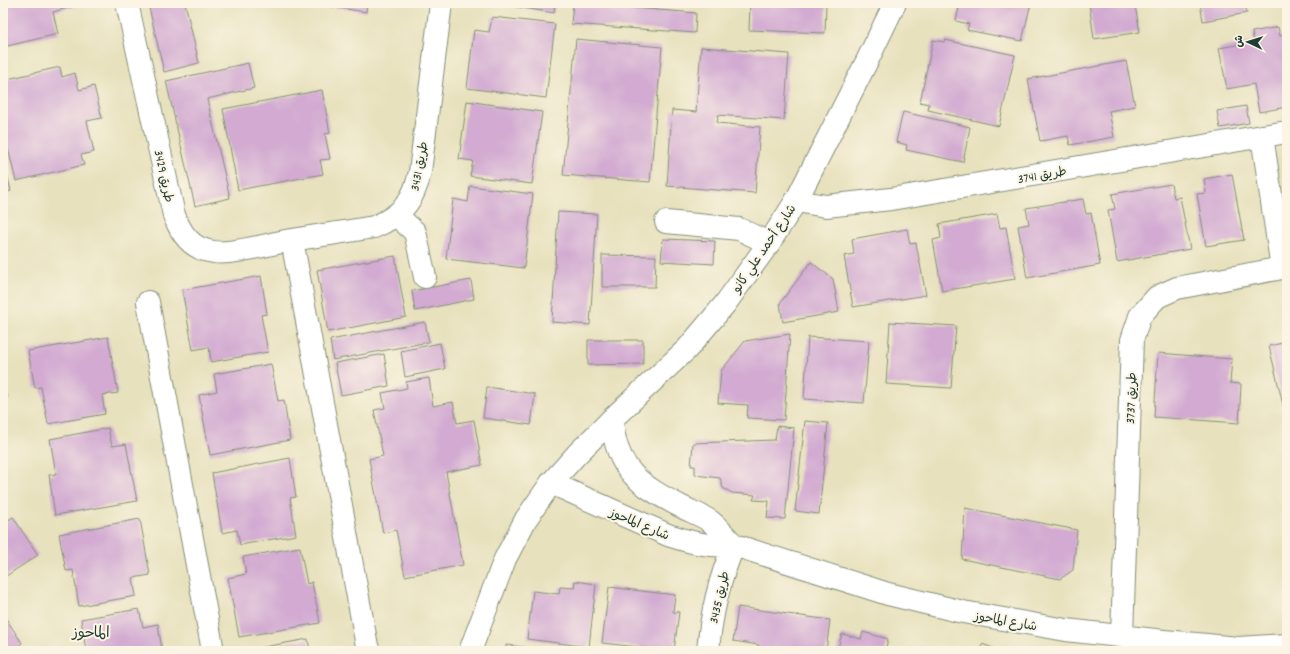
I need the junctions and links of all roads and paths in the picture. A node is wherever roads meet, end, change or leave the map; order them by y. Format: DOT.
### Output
graph roads {
  1 [pos="127,3"];
  2 [pos="441,3"];
  3 [pos="894,3"];
  4 [pos="1287,132"];
  5 [pos="1262,136"];
  6 [pos="796,201"];
  7 [pos="396,215"];
  8 [pos="666,222"];
  9 [pos="292,240"];
  10 [pos="768,243"];
  11 [pos="1284,268"];
  12 [pos="425,277"];
  13 [pos="148,302"];
  14 [pos="612,419"];
  15 [pos="551,483"];
  16 [pos="734,545"];
  17 [pos="1122,636"];
  18 [pos="1287,645"];
  19 [pos="1238,650"];
  20 [pos="213,651"];
  21 [pos="369,651"];
  22 [pos="470,651"];
  23 [pos="708,651"];
  1 -- 9 [label="street, طريق 3429"];
  2 -- 7 [label="street, طريق 3431"];
  3 -- 6 [label="street, شارع أحمد علي كانو"];
  4 -- 5 [label="street, طريق 3741"];
  5 -- 6 [label="street, طريق 3741"];
  5 -- 11 [label="street, طريق 3737"];
  6 -- 10 [label="street, شارع أحمد علي كانو"];
  7 -- 9 [label="street, طريق 3431"];
  7 -- 12 [label="street"];
  8 -- 10 [label="street"];
  9 -- 21 [label="street"];
  10 -- 14 [label="street, شارع أحمد علي كانو"];
  11 -- 17 [label="street, طريق 3737"];
  13 -- 20 [label="street"];
  14 -- 15 [label="street, شارع أحمد علي كانو"];
  14 -- 16 [label="street"];
  15 -- 16 [label="street, شارع الماحوز"];
  15 -- 22 [label="street"];
  16 -- 17 [label="street, شارع الماحوز"];
  16 -- 23 [label="street, طريق 3435"];
  17 -- 19 [label="street, شارع الماحوز"];
  18 -- 19 [label="street, شارع الماحوز"];
}
